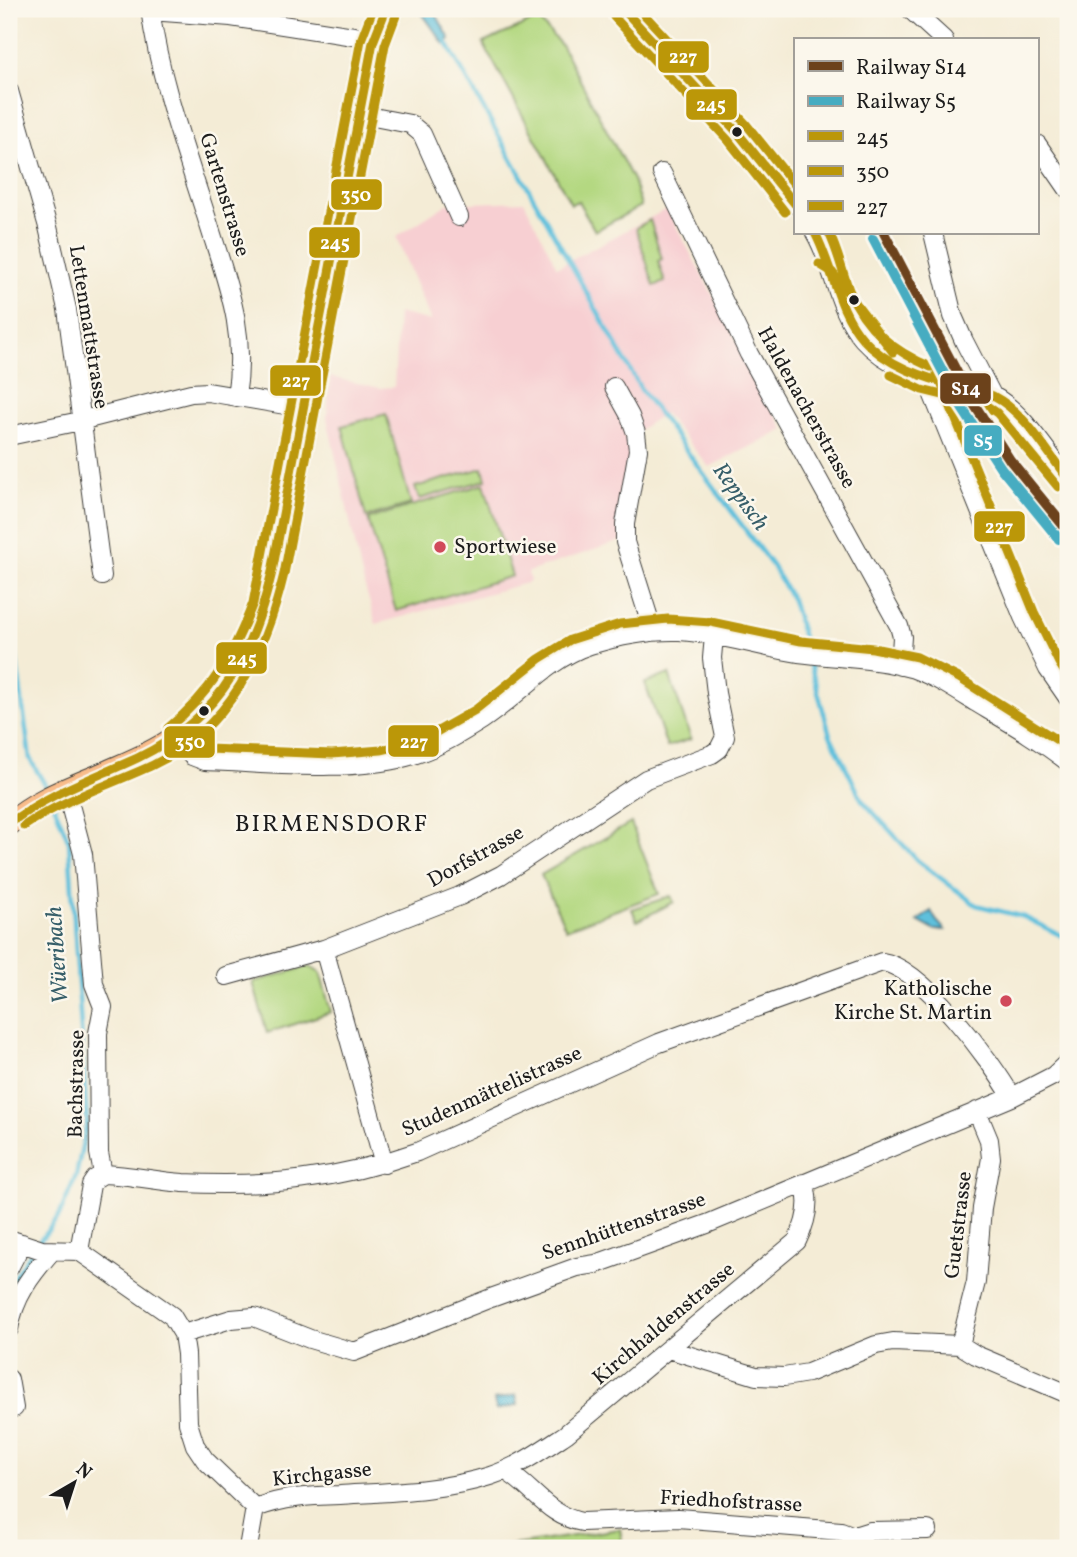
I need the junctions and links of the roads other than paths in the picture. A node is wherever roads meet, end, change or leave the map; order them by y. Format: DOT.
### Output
graph roads {
  1 [pos="386,9"];
  2 [pos="623,9"];
  3 [pos="911,9"];
  4 [pos="150,10"];
  5 [pos="942,38"];
  6 [pos="373,41"];
  7 [pos="9,91"];
  8 [pos="358,114"];
  9 [pos="1038,145"];
  10 [pos="662,173"];
  11 [pos="1068,189"];
  12 [pos="794,203"];
  13 [pos="459,217"];
  14 [pos="816,234"];
  15 [pos="933,234"];
  16 [pos="926,378"];
  17 [pos="614,387"];
  18 [pos="992,395"];
  19 [pos="236,397"];
  20 [pos="303,408"];
  21 [pos="80,421"];
  22 [pos="9,436"];
  23 [pos="1068,479"];
  24 [pos="102,576"];
  25 [pos="653,631"];
  26 [pos="714,636"];
  27 [pos="900,666"];
  28 [pos="1068,698"];
  29 [pos="176,737"];
  30 [pos="1068,762"];
  31 [pos="53,796"];
  32 [pos="12,816"];
  33 [pos="324,949"];
  34 [pos="226,976"];
  35 [pos="1068,1062"];
  36 [pos="1012,1097"];
  37 [pos="978,1111"];
  38 [pos="384,1164"];
  39 [pos="103,1174"];
  40 [pos="804,1183"];
  41 [pos="31,1246"];
  42 [pos="79,1251"];
  43 [pos="9,1268"];
  44 [pos="9,1329"];
  45 [pos="183,1334"];
  46 [pos="960,1345"];
  47 [pos="668,1349"];
  48 [pos="9,1379"];
  49 [pos="1065,1394"];
  50 [pos="14,1408"];
  51 [pos="506,1471"];
  52 [pos="255,1508"];
  53 [pos="928,1530"];
  54 [pos="248,1548"];
  1 -- 6 [label="main road"];
  2 -- 12 [label="street"];
  3 -- 5 [label="street"];
  4 -- 6 [label="street"];
  4 -- 19 [label="street, Gartenstrasse"];
  6 -- 8 [label="main road"];
  7 -- 21 [label="street, Lettenmattstrasse"];
  8 -- 13 [label="street"];
  8 -- 20 [label="main road"];
  9 -- 11 [label="street"];
  10 -- 27 [label="street, Haldenacherstrasse"];
  14 -- 16 [label="street"];
  15 -- 18 [label="street"];
  16 -- 18 [label="street"];
  16 -- 28 [label="street"];
  17 -- 25 [label="street"];
  18 -- 23 [label="street"];
  19 -- 20 [label="street"];
  19 -- 21 [label="street"];
  20 -- 29 [label="main road"];
  21 -- 22 [label="street"];
  21 -- 24 [label="street, Lettenmattstrasse"];
  25 -- 26 [label="street"];
  25 -- 29 [label="street"];
  26 -- 27 [label="street"];
  26 -- 33 [label="street, Dorfstrasse"];
  27 -- 30 [label="street"];
  29 -- 31 [label="main road"];
  31 -- 32 [label="main road"];
  31 -- 39 [label="street, Bachstrasse"];
  33 -- 34 [label="street, Dorfstrasse"];
  33 -- 38 [label="street"];
  35 -- 36 [label="street, Sennhüttenstrasse"];
  36 -- 37 [label="street, Sennhüttenstrasse"];
  36 -- 38 [label="street, Studenmättelistrasse"];
  37 -- 40 [label="street, Sennhüttenstrasse"];
  37 -- 46 [label="street, Guetstrasse"];
  38 -- 39 [label="street, Studenmättelistrasse"];
  39 -- 42 [label="street"];
  40 -- 45 [label="street, Sennhüttenstrasse"];
  40 -- 47 [label="street, Kirchhaldenstrasse"];
  41 -- 42 [label="street"];
  41 -- 43 [label="street"];
  41 -- 44 [label="street"];
  42 -- 45 [label="street"];
  45 -- 52 [label="street, Kirchgasse"];
  46 -- 47 [label="street"];
  46 -- 49 [label="street"];
  47 -- 51 [label="street, Kirchhaldenstrasse"];
  48 -- 50 [label="street"];
  51 -- 52 [label="street, Kirchgasse"];
  51 -- 53 [label="street, Friedhofstrasse"];
  52 -- 54 [label="street"];
}
